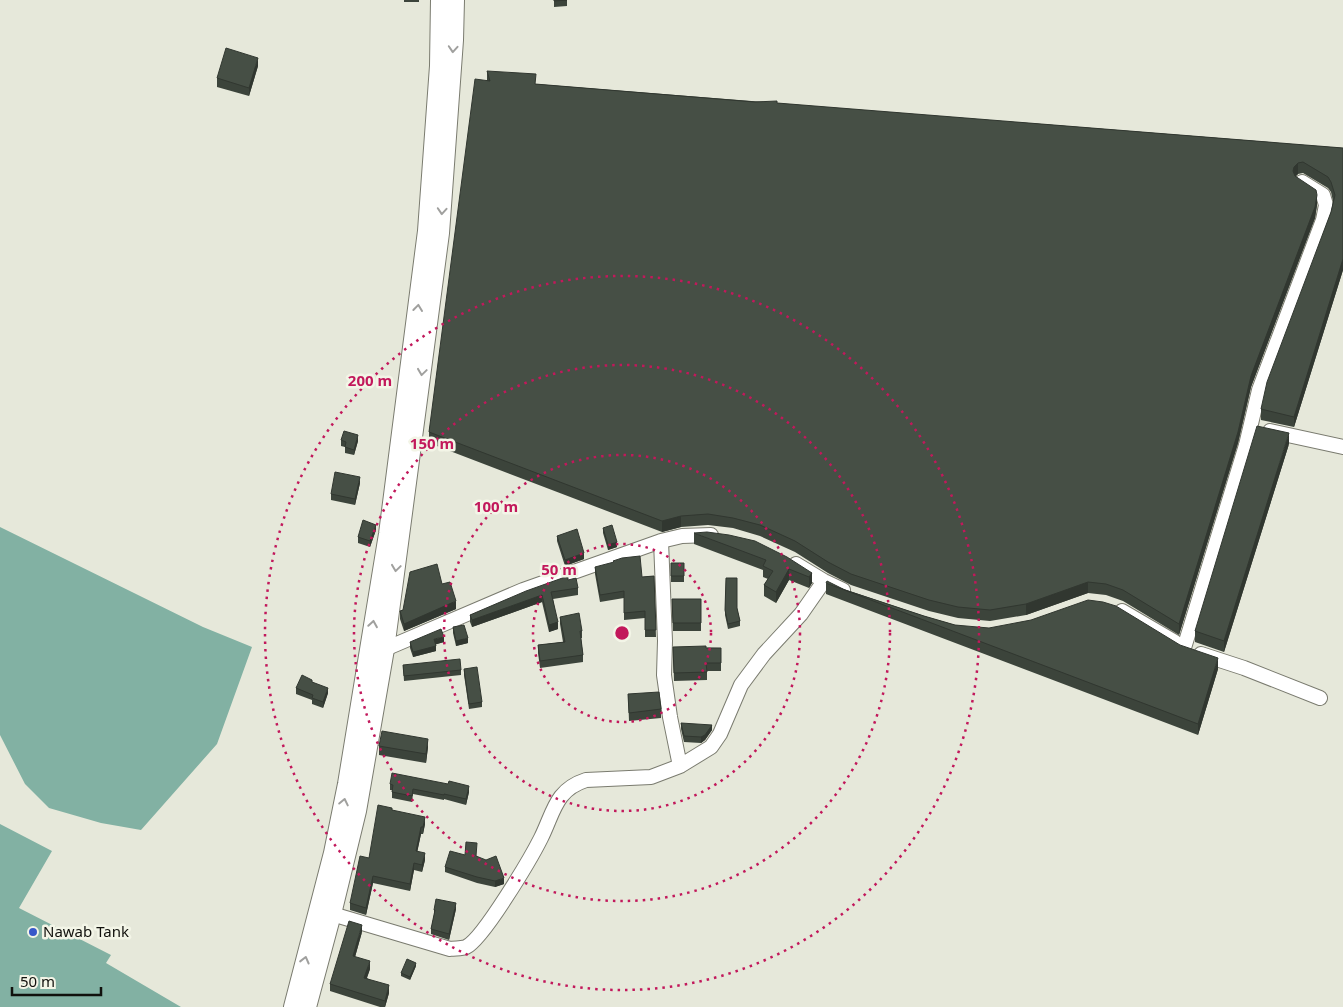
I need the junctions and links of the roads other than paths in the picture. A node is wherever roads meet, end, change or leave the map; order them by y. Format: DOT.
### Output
graph roads {
  1 [pos="440,0"];
  2 [pos="455,0"];
  3 [pos="1302,182"];
  4 [pos="1250,427"];
  5 [pos="1343,447"];
  6 [pos="723,536"];
  7 [pos="661,541"];
  8 [pos="783,556"];
  9 [pos="824,581"];
  10 [pos="857,596"];
  11 [pos="1112,607"];
  12 [pos="1184,648"];
  13 [pos="379,654"];
  14 [pos="1320,698"];
  15 [pos="680,766"];
  16 [pos="332,914"];
  17 [pos="293,1007"];
  18 [pos="307,1007"];
  13 -- 1 [label="main road, one-way"];
  2 -- 13 [label="main road, one-way"];
  3 -- 4 [label="street"];
  4 -- 5 [label="street"];
  4 -- 12 [label="street"];
  6 -- 7 [label="street"];
  7 -- 13 [label="street"];
  7 -- 15 [label="street"];
  8 -- 9 [label="street"];
  9 -- 10 [label="street"];
  9 -- 15 [label="street"];
  11 -- 12 [label="street"];
  12 -- 14 [label="street"];
  13 -- 16 [label="main road"];
  17 -- 13 [label="main road, one-way"];
  15 -- 16 [label="street"];
  16 -- 18 [label="main road"];
}
